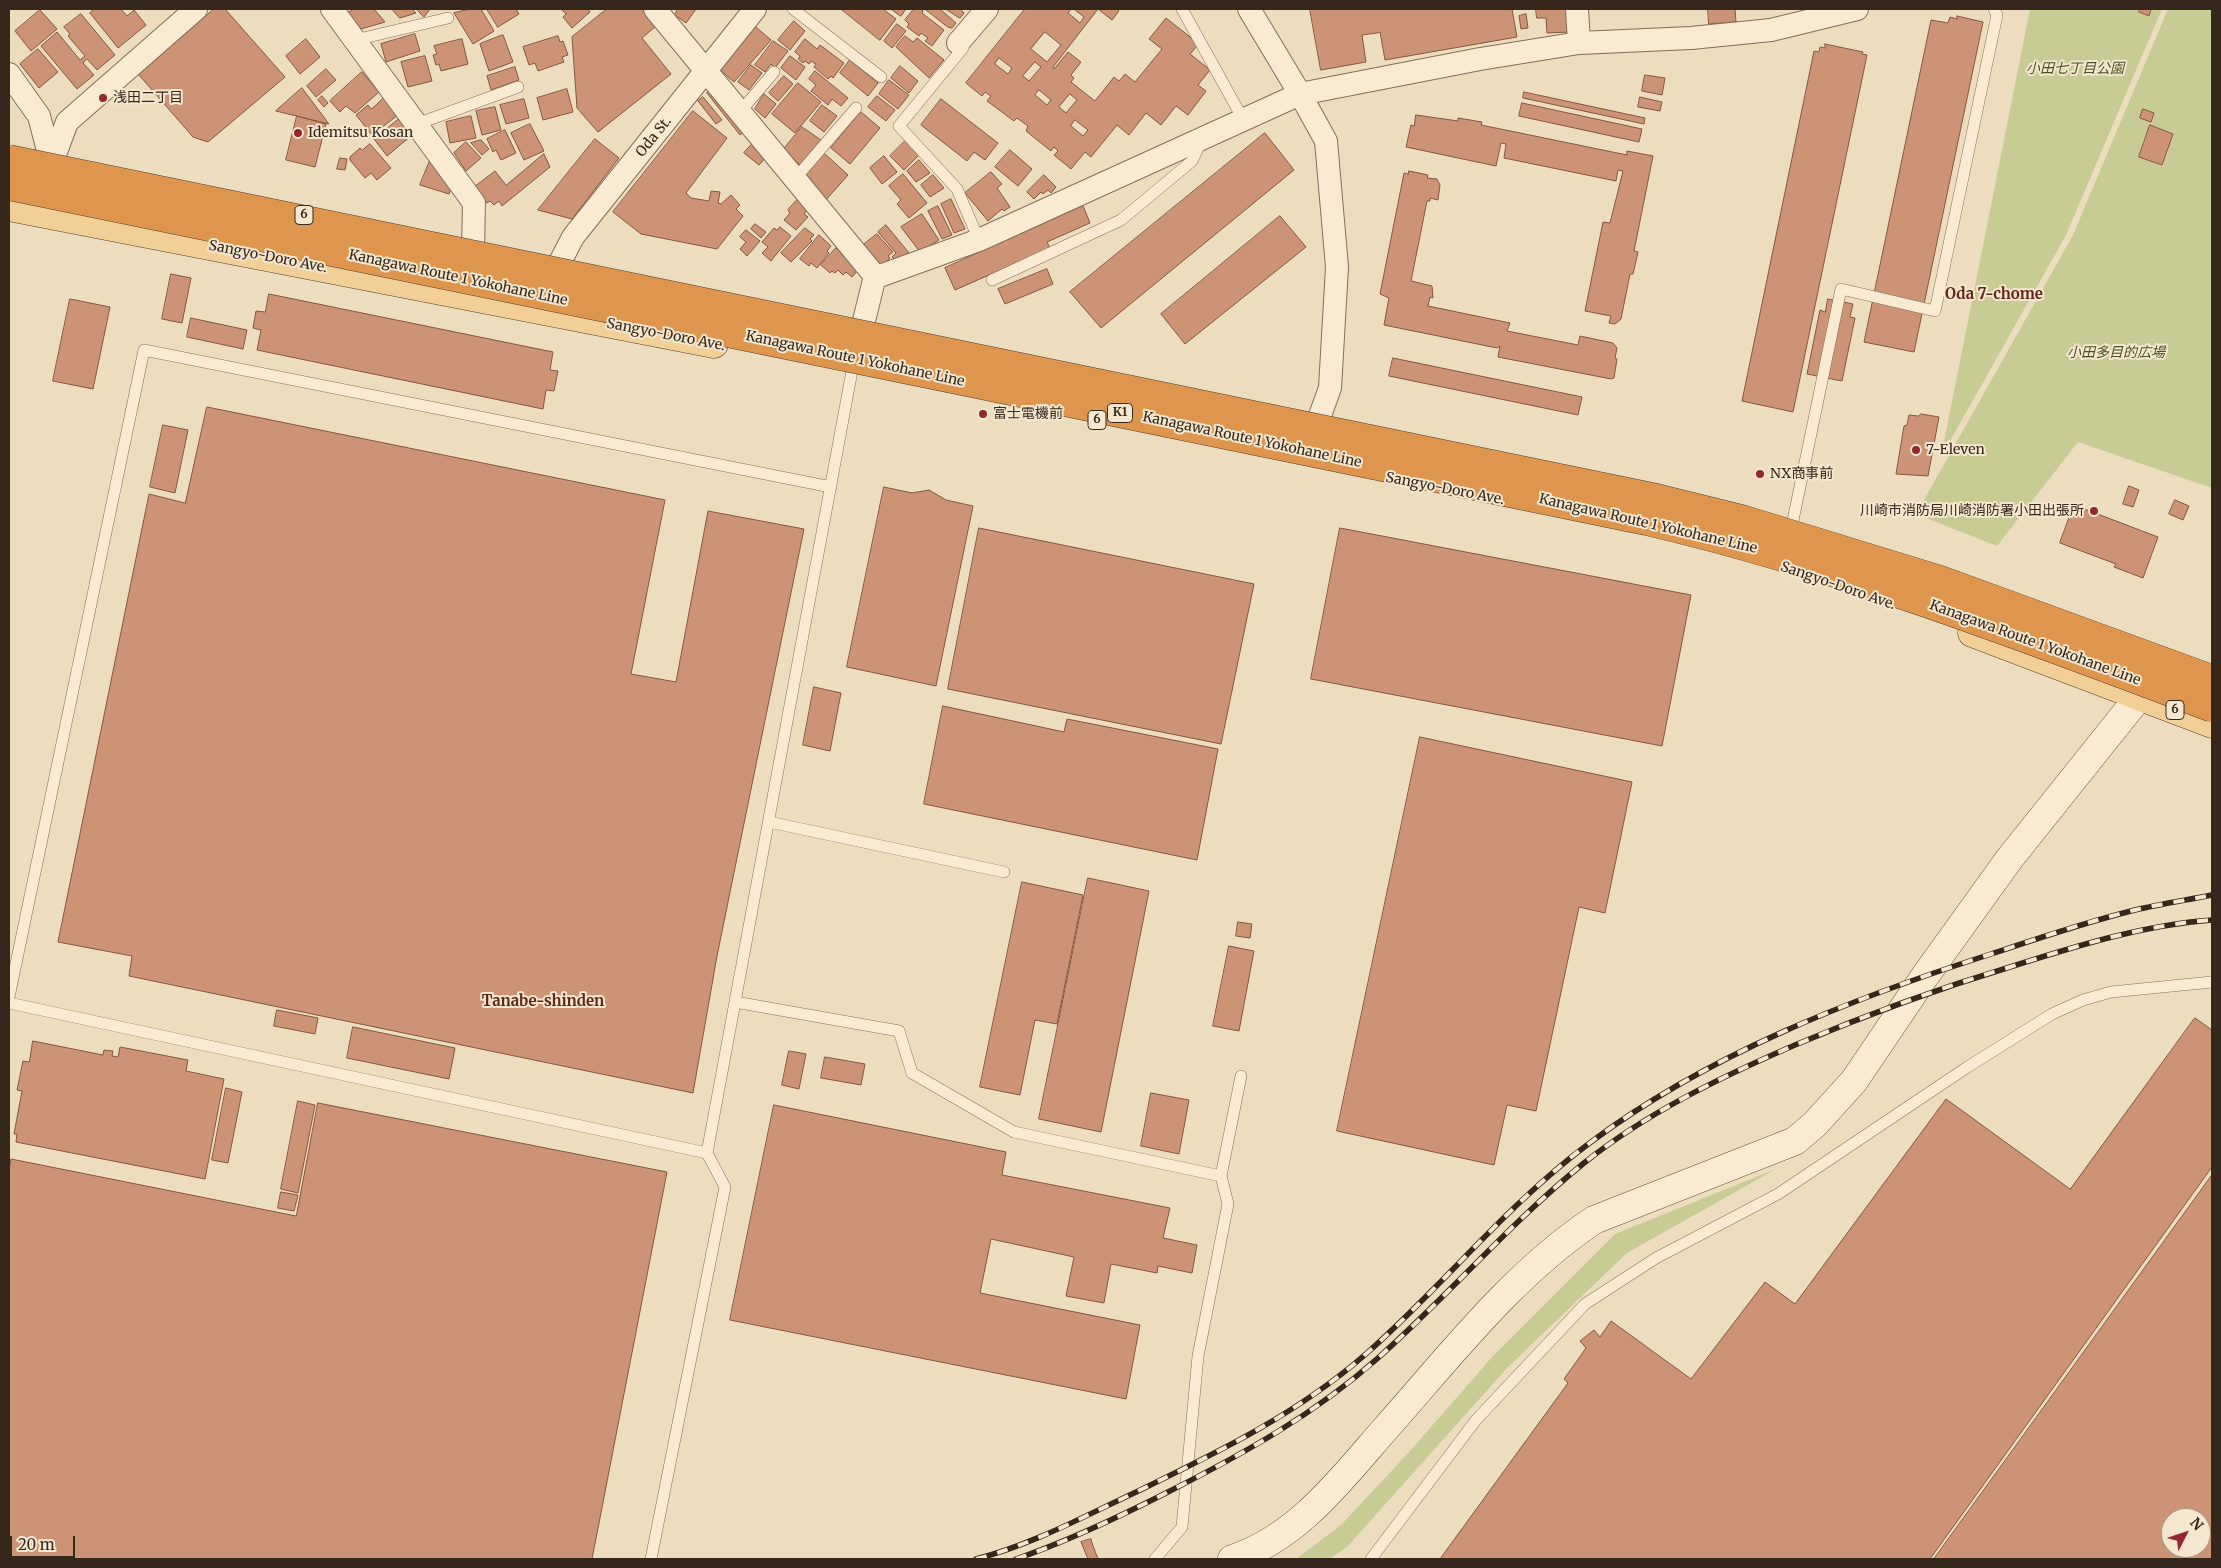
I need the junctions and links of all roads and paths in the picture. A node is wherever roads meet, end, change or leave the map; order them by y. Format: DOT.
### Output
graph roads {
  1 [pos="196,9"];
  2 [pos="332,9"];
  3 [pos="655,9"];
  4 [pos="755,9"];
  5 [pos="793,9"];
  6 [pos="987,9"];
  7 [pos="1182,9"];
  8 [pos="1249,9"];
  9 [pos="1577,9"];
  10 [pos="1857,9"];
  11 [pos="1994,9"];
  12 [pos="448,18"];
  13 [pos="355,40"];
  14 [pos="958,43"];
  15 [pos="1579,43"];
  16 [pos="707,72"];
  17 [pos="774,72"];
  18 [pos="9,74"];
  19 [pos="880,78"];
  20 [pos="518,87"];
  21 [pos="1300,94"];
  22 [pos="856,108"];
  23 [pos="740,112"];
  24 [pos="1243,119"];
  25 [pos="417,124"];
  26 [pos="1204,138"];
  27 [pos="9,153"];
  28 [pos="9,159"];
  29 [pos="51,162"];
  30 [pos="794,180"];
  31 [pos="9,186"];
  32 [pos="9,207"];
  33 [pos="36,212"];
  34 [pos="979,240"];
  35 [pos="473,250"];
  36 [pos="557,268"];
  37 [pos="874,277"];
  38 [pos="992,280"];
  39 [pos="861,333"];
  40 [pos="853,365"];
  41 [pos="1319,419"];
  42 [pos="1303,461"];
  43 [pos="830,487"];
  44 [pos="1792,530"];
  45 [pos="2177,652"];
  46 [pos="2212,666"];
  47 [pos="2212,679"];
  48 [pos="2138,697"];
  49 [pos="2212,708"];
  50 [pos="2212,724"];
  51 [pos="768,822"];
  52 [pos="1004,872"];
  53 [pos="2212,982"];
  54 [pos="9,997"];
  55 [pos="735,1002"];
  56 [pos="9,1003"];
  57 [pos="1241,1076"];
  58 [pos="707,1153"];
  59 [pos="1221,1176"];
  60 [pos="651,1559"];
  61 [pos="1155,1559"];
  62 [pos="1232,1559"];
  63 [pos="1371,1559"];
  1 -- 29 [label="street"];
  2 -- 13 [label="street"];
  3 -- 16 [label="street"];
  4 -- 16 [label="street, Oda St."];
  5 -- 19 [label="lane"];
  6 -- 14 [label="street"];
  7 -- 24 [label="lane"];
  8 -- 21 [label="street"];
  9 -- 15 [label="street"];
  10 -- 15 [label="street"];
  11 -- 44 [label="lane"];
  12 -- 13 [label="lane"];
  13 -- 25 [label="street"];
  14 -- 34 [label="lane"];
  15 -- 21 [label="street"];
  16 -- 23 [label="street"];
  16 -- 36 [label="street, Oda St."];
  17 -- 23 [label="lane"];
  18 -- 29 [label="street"];
  20 -- 25 [label="lane"];
  21 -- 24 [label="street"];
  21 -- 41 [label="street"];
  22 -- 30 [label="lane"];
  23 -- 30 [label="street"];
  24 -- 26 [label="street"];
  25 -- 35 [label="street"];
  26 -- 34 [label="street"];
  26 -- 38 [label="lane"];
  27 -- 29 [label="main road, 6"];
  28 -- 47 [label="highway, Kanagawa Route 1 Yokohane Line / K1, bridge"];
  29 -- 33 [label="street"];
  29 -- 35 [label="main road, 6"];
  30 -- 37 [label="street"];
  31 -- 49 [label="highway, Kanagawa Route 1 Yokohane Line / K1, bridge"];
  32 -- 33 [label="main road, Sangyo-Doro Ave. / 6"];
  33 -- 40 [label="main road, Sangyo-Doro Ave. / 6"];
  34 -- 37 [label="street"];
  35 -- 36 [label="main road, 6"];
  36 -- 39 [label="main road, 6"];
  37 -- 39 [label="street"];
  39 -- 40 [label="street"];
  39 -- 41 [label="main road, 6"];
  40 -- 42 [label="main road, Sangyo-Doro Ave. / 6"];
  40 -- 43 [label="lane"];
  41 -- 42 [label="street"];
  41 -- 44 [label="main road, 6"];
  42 -- 48 [label="main road, Sangyo-Doro Ave. / 6"];
  43 -- 51 [label="lane"];
  43 -- 54 [label="lane"];
  44 -- 45 [label="main road, 6"];
  45 -- 46 [label="main road, 6"];
  45 -- 48 [label="street"];
  48 -- 50 [label="main road, Sangyo-Doro Ave. / 6"];
  48 -- 62 [label="street"];
  51 -- 52 [label="lane"];
  51 -- 55 [label="lane"];
  53 -- 63 [label="lane"];
  55 -- 58 [label="lane"];
  55 -- 59 [label="lane"];
  56 -- 58 [label="lane"];
  57 -- 59 [label="lane"];
  58 -- 60 [label="lane"];
  59 -- 61 [label="lane"];
}
